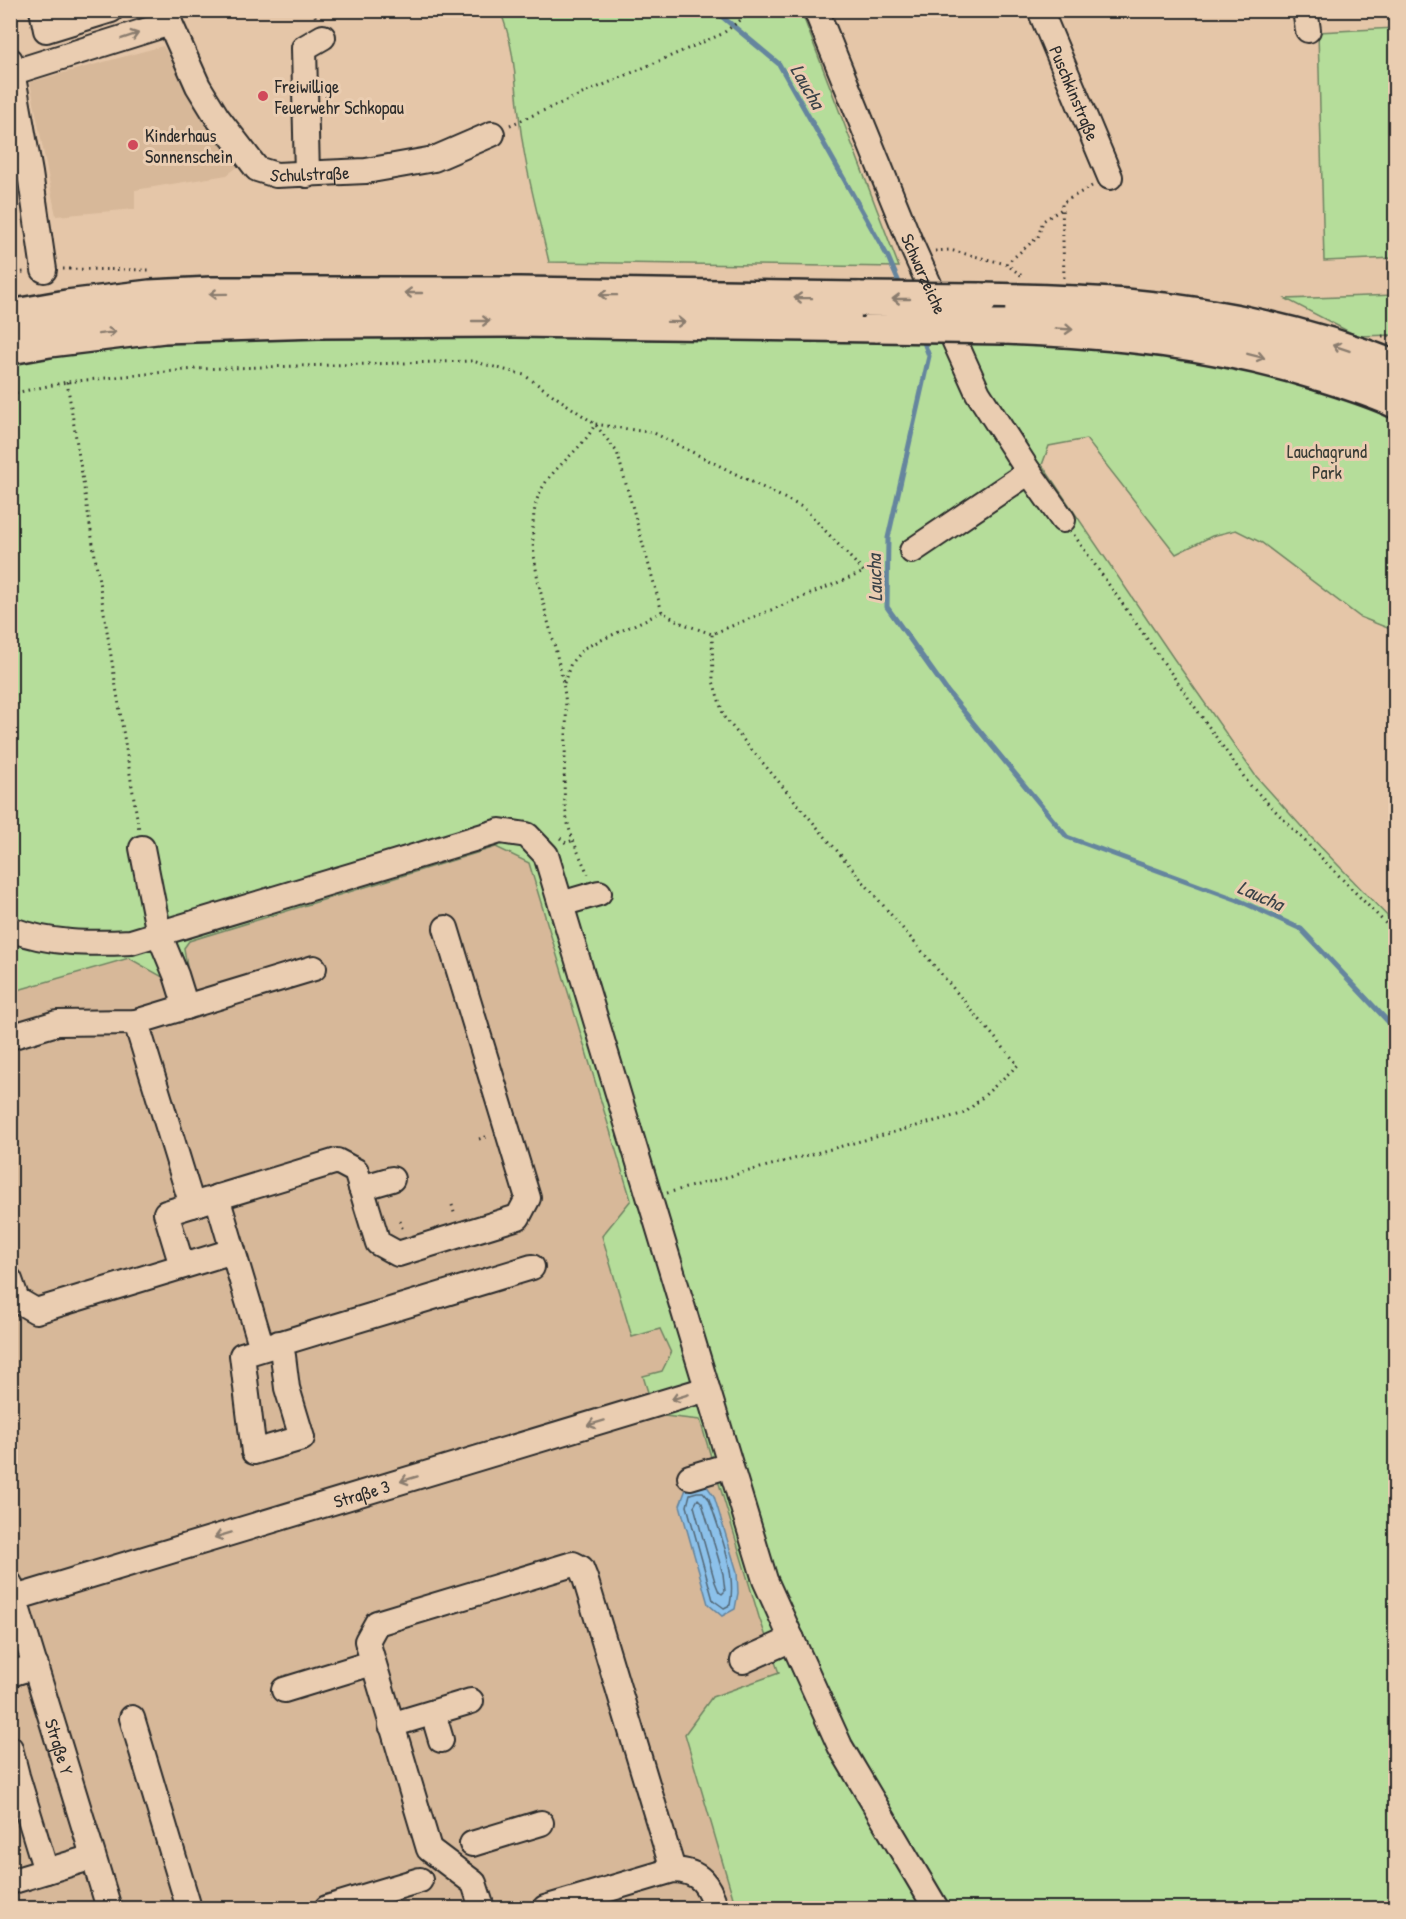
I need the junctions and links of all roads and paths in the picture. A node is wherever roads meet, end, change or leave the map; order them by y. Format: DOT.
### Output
graph roads {
  1 [pos="42,10"];
  2 [pos="111,10"];
  3 [pos="754,10"];
  4 [pos="816,10"];
  5 [pos="1040,10"];
  6 [pos="167,17"];
  7 [pos="82,20"];
  8 [pos="323,37"];
  9 [pos="90,48"];
  10 [pos="12,66"];
  11 [pos="492,134"];
  12 [pos="20,175"];
  13 [pos="307,175"];
  14 [pos="1110,177"];
  15 [pos="1063,208"];
  16 [pos="911,244"];
  17 [pos="1006,264"];
  18 [pos="44,270"];
  19 [pos="1029,280"];
  20 [pos="1064,286"];
  21 [pos="870,312"];
  22 [pos="10,317"];
  23 [pos="49,340"];
  24 [pos="10,347"];
  25 [pos="10,353"];
  26 [pos="1395,368"];
  27 [pos="67,382"];
  28 [pos="10,394"];
  29 [pos="1395,401"];
  30 [pos="595,424"];
  31 [pos="1029,472"];
  32 [pos="1063,519"];
  33 [pos="912,551"];
  34 [pos="662,612"];
  35 [pos="712,634"];
  36 [pos="563,685"];
  37 [pos="558,836"];
  38 [pos="574,840"];
  39 [pos="142,848"];
  40 [pos="597,893"];
  41 [pos="561,904"];
  42 [pos="449,927"];
  43 [pos="10,929"];
  44 [pos="159,934"];
  45 [pos="1395,934"];
  46 [pos="314,968"];
  47 [pos="186,1007"];
  48 [pos="136,1022"];
  49 [pos="10,1037"];
  50 [pos="392,1179"];
  51 [pos="361,1188"];
  52 [pos="217,1197"];
  53 [pos="649,1198"];
  54 [pos="192,1205"];
  55 [pos="233,1251"];
  56 [pos="182,1266"];
  57 [pos="532,1267"];
  58 [pos="10,1280"];
  59 [pos="707,1389"];
  60 [pos="730,1465"];
  61 [pos="690,1477"];
  62 [pos="13,1591"];
  63 [pos="792,1640"];
  64 [pos="743,1661"];
  65 [pos="372,1663"];
  66 [pos="36,1666"];
  67 [pos="10,1674"];
  68 [pos="284,1690"];
  69 [pos="471,1701"];
  70 [pos="433,1713"];
  71 [pos="391,1725"];
  72 [pos="141,1727"];
  73 [pos="441,1740"];
  74 [pos="10,1748"];
  75 [pos="541,1823"];
  76 [pos="93,1857"];
  77 [pos="673,1870"];
  78 [pos="46,1871"];
  79 [pos="420,1880"];
  80 [pos="10,1882"];
  81 [pos="474,1883"];
  82 [pos="109,1908"];
  83 [pos="189,1908"];
  84 [pos="327,1908"];
  85 [pos="482,1908"];
  86 [pos="545,1908"];
  87 [pos="716,1908"];
  88 [pos="936,1908"];
  1 -- 7 [label="street"];
  2 -- 7 [label="street"];
  3 -- 11 [label="path"];
  4 -- 16 [label="street, Schwarzeiche"];
  5 -- 14 [label="street, Puschkinstraße"];
  9 -- 6 [label="street, Schulstraße, one-way"];
  6 -- 13 [label="street, Schulstraße"];
  7 -- 9 [label="street"];
  8 -- 13 [label="street"];
  9 -- 10 [label="street, Schulstraße"];
  10 -- 12 [label="street"];
  11 -- 13 [label="street, Schulstraße"];
  12 -- 18 [label="street"];
  14 -- 15 [label="path"];
  15 -- 17 [label="path"];
  15 -- 20 [label="path"];
  16 -- 17 [label="path"];
  16 -- 31 [label="street, Schwarzeiche"];
  17 -- 19 [label="path"];
  21 -- 22 [label="highway, one-way"];
  23 -- 21 [label="highway, one-way"];
  26 -- 21 [label="highway, one-way, bridge"];
  21 -- 29 [label="highway, one-way, bridge"];
  23 -- 24 [label="highway"];
  23 -- 25 [label="highway"];
  27 -- 28 [label="path"];
  27 -- 30 [label="path"];
  27 -- 39 [label="path"];
  30 -- 34 [label="path"];
  30 -- 35 [label="path"];
  30 -- 36 [label="path"];
  31 -- 32 [label="street, Schwarzeiche"];
  31 -- 33 [label="street"];
  32 -- 45 [label="path"];
  34 -- 35 [label="path"];
  34 -- 36 [label="path"];
  35 -- 53 [label="path"];
  36 -- 38 [label="path"];
  37 -- 38 [label="path"];
  38 -- 40 [label="path"];
  39 -- 44 [label="street"];
  40 -- 41 [label="street"];
  41 -- 44 [label="street"];
  41 -- 53 [label="street"];
  42 -- 51 [label="street"];
  43 -- 44 [label="street"];
  44 -- 47 [label="street"];
  46 -- 47 [label="street"];
  47 -- 48 [label="street"];
  48 -- 49 [label="street"];
  48 -- 54 [label="street"];
  50 -- 51 [label="street"];
  51 -- 52 [label="street"];
  52 -- 54 [label="street"];
  52 -- 55 [label="street"];
  53 -- 59 [label="street"];
  54 -- 56 [label="street"];
  55 -- 56 [label="street"];
  55 -- 57 [label="street"];
  56 -- 58 [label="street"];
  59 -- 60 [label="street"];
  59 -- 62 [label="street, Straße 3, one-way"];
  60 -- 61 [label="street"];
  60 -- 63 [label="street"];
  62 -- 66 [label="street, Straße Y"];
  63 -- 64 [label="street"];
  63 -- 88 [label="street"];
  65 -- 68 [label="street"];
  65 -- 71 [label="street"];
  65 -- 77 [label="street"];
  66 -- 67 [label="street"];
  66 -- 76 [label="street, Straße Y"];
  69 -- 70 [label="street"];
  70 -- 71 [label="street"];
  70 -- 73 [label="street"];
  71 -- 81 [label="street"];
  72 -- 83 [label="street"];
  74 -- 78 [label="street"];
  75 -- 81 [label="street"];
  76 -- 78 [label="street"];
  76 -- 82 [label="street, Straße Y"];
  77 -- 86 [label="street"];
  77 -- 87 [label="street"];
  78 -- 80 [label="street"];
  79 -- 84 [label="street"];
  81 -- 85 [label="street"];
}
